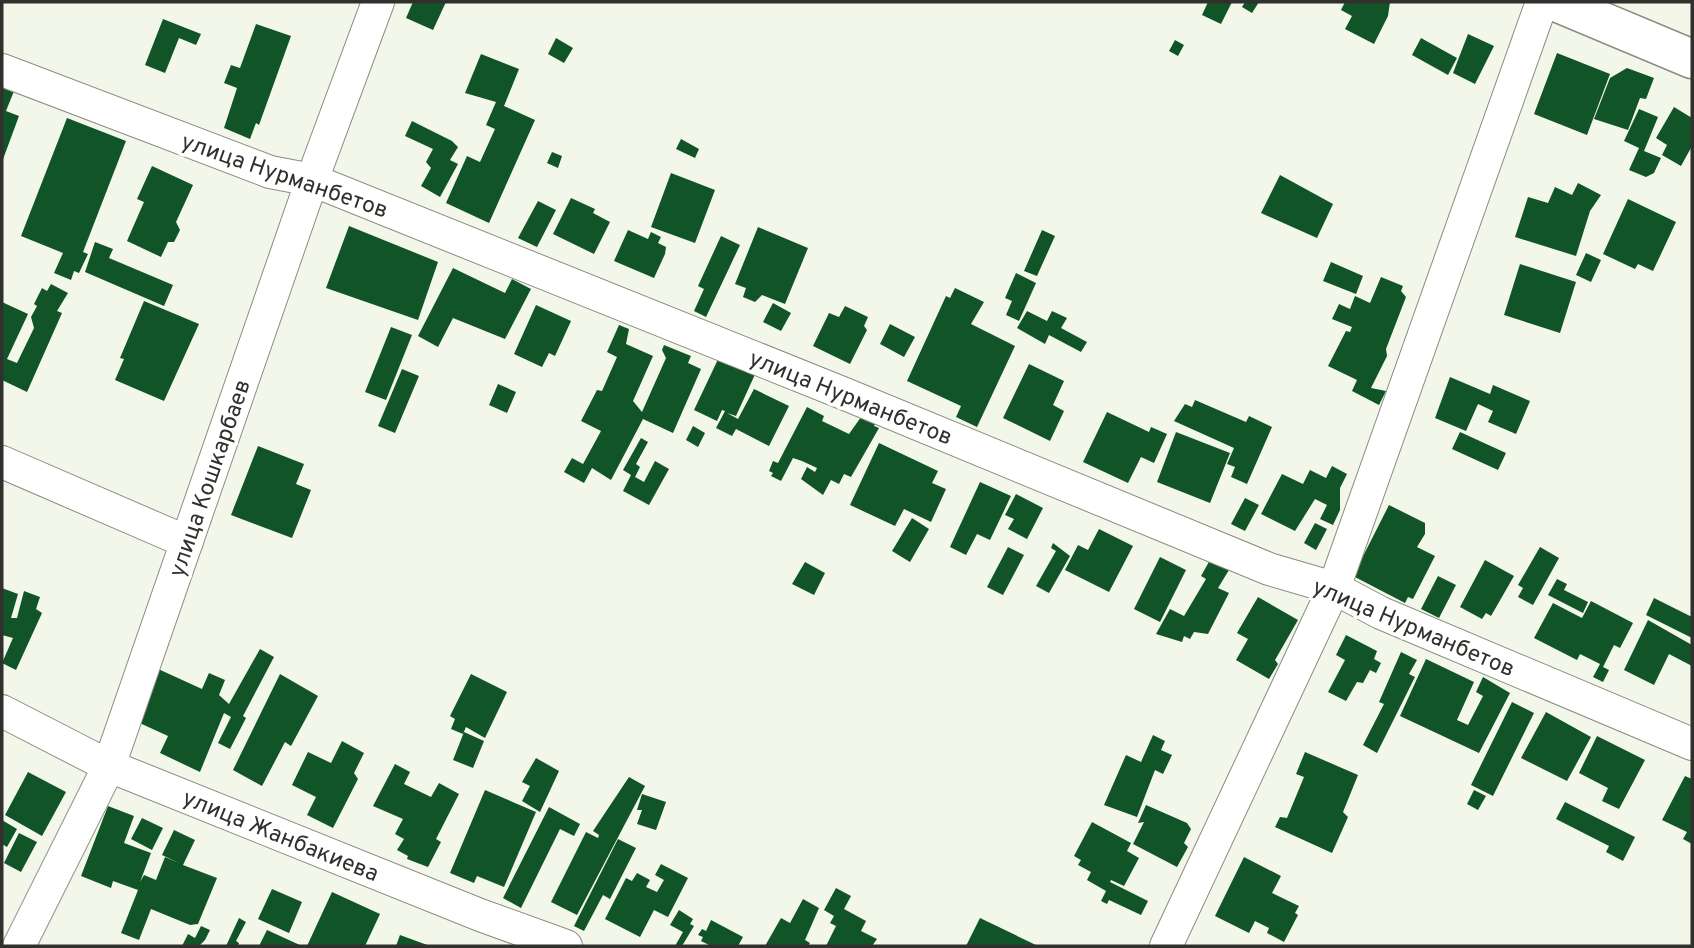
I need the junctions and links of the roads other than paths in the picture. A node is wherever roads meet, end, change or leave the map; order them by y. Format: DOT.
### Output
graph roads {
  1 [pos="378,2"];
  2 [pos="1542,2"];
  3 [pos="1556,2"];
  4 [pos="1692,59"];
  5 [pos="2,70"];
  6 [pos="312,180"];
  7 [pos="2,462"];
  8 [pos="187,542"];
  9 [pos="1334,588"];
  10 [pos="2,711"];
  11 [pos="1692,744"];
  12 [pos="109,766"];
  13 [pos="19,946"];
  14 [pos="566,946"];
  15 [pos="1166,946"];
  1 -- 6 [label="street, улица Кошкарбаев"];
  2 -- 9 [label="street"];
  3 -- 4 [label="street"];
  5 -- 6 [label="street, улица Нурманбетов"];
  6 -- 8 [label="street, улица Кошкарбаев"];
  6 -- 9 [label="street, улица Нурманбетов"];
  7 -- 8 [label="street"];
  8 -- 12 [label="street, улица Кошкарбаев"];
  9 -- 11 [label="street, улица Нурманбетов"];
  9 -- 15 [label="street"];
  10 -- 12 [label="street, улица Жанбакиева"];
  12 -- 13 [label="street, улица Кошкарбаев"];
  12 -- 14 [label="street, улица Жанбакиева"];
}
